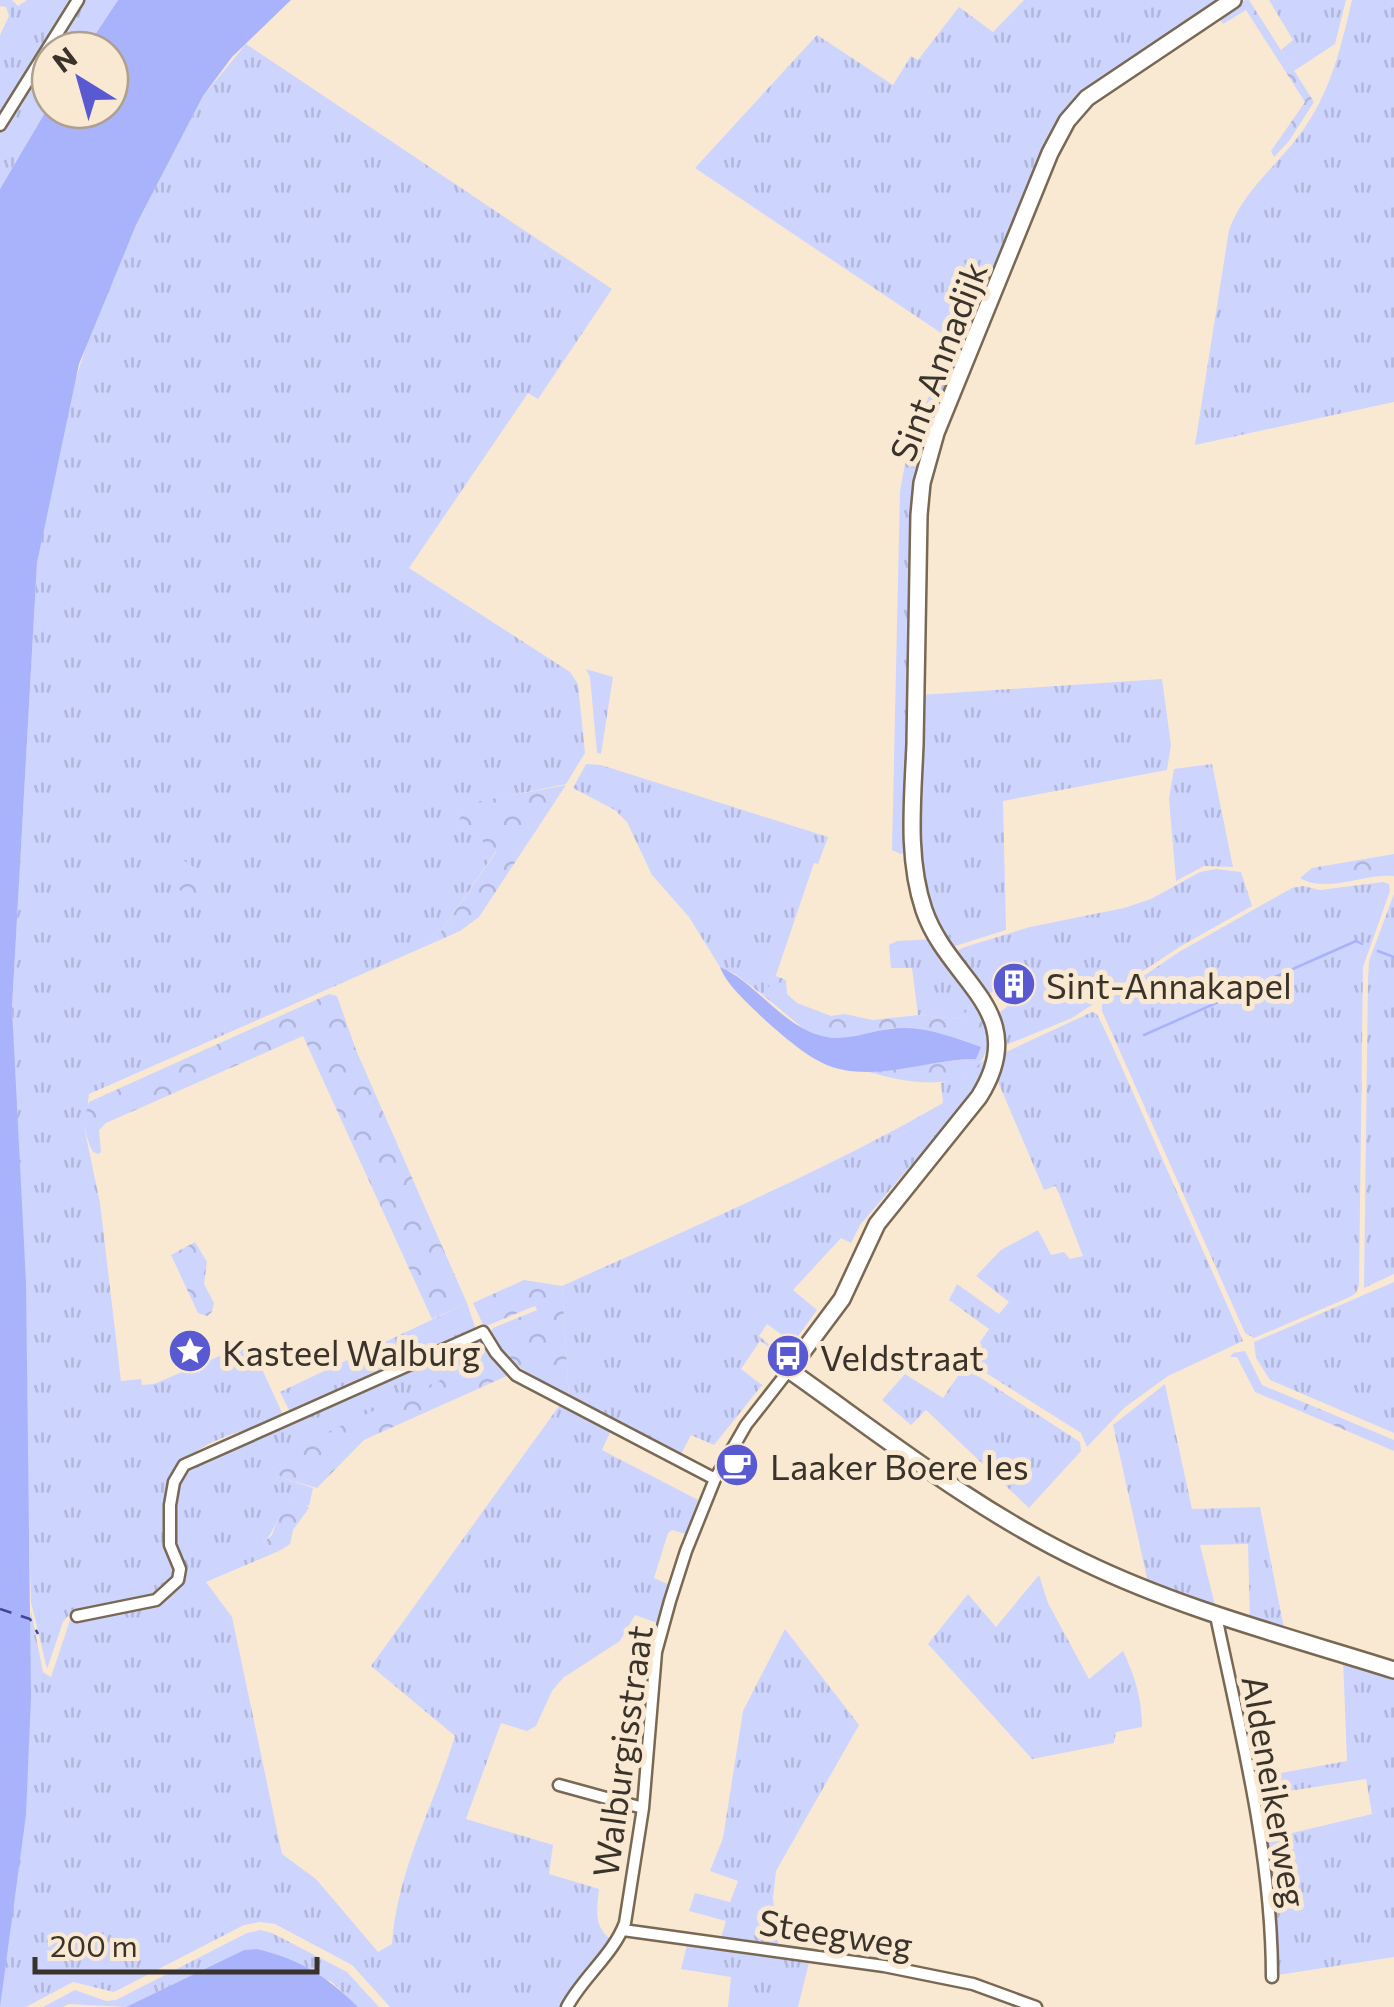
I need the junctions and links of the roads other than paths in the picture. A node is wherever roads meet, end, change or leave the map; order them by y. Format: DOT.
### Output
graph roads {
  1 [pos="78,0"];
  2 [pos="1233,0"];
  3 [pos="0,125"];
  4 [pos="789,1370"];
  5 [pos="715,1479"];
  6 [pos="77,1616"];
  7 [pos="1216,1616"];
  8 [pos="1394,1670"];
  9 [pos="560,1785"];
  10 [pos="643,1808"];
  11 [pos="623,1930"];
  12 [pos="1272,1977"];
  13 [pos="567,2007"];
  14 [pos="1036,2007"];
  1 -- 3 [label="street"];
  2 -- 4 [label="street, Sint Annadijk"];
  4 -- 5 [label="street, Walburgisstraat"];
  4 -- 7 [label="street"];
  5 -- 6 [label="street"];
  5 -- 10 [label="street, Walburgisstraat"];
  7 -- 8 [label="street"];
  7 -- 12 [label="street, Aldeneikerweg"];
  9 -- 10 [label="street"];
  10 -- 11 [label="street, Walburgisstraat"];
  11 -- 13 [label="street"];
  11 -- 14 [label="street, Steegweg"];
}
